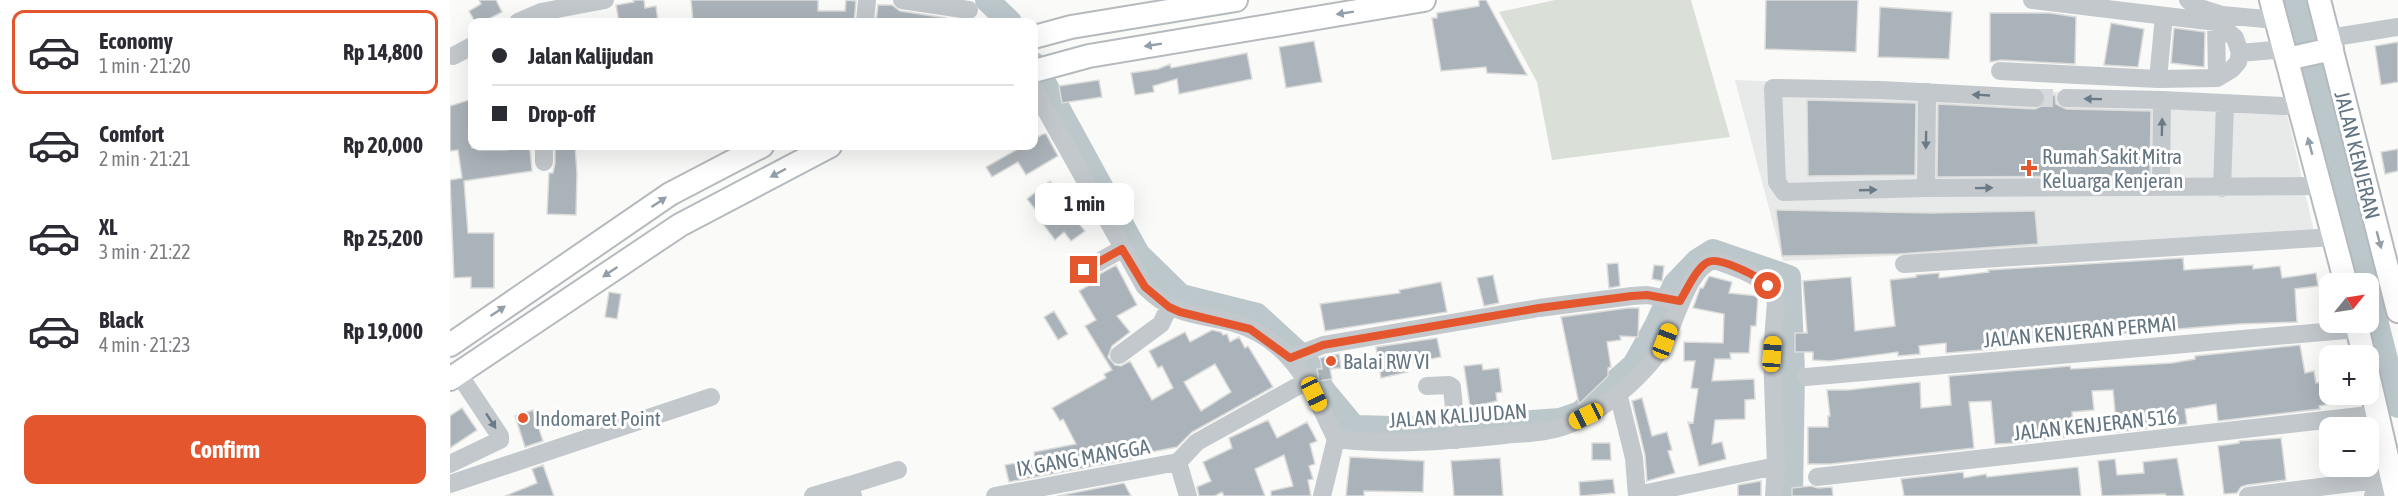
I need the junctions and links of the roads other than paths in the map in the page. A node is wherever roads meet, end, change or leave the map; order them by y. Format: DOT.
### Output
graph roads {
  1 [pos="605,0"];
  2 [pos="867,0"];
  3 [pos="902,0"];
  4 [pos="1236,0"];
  5 [pos="1424,0"];
  6 [pos="2032,0"];
  7 [pos="2188,0"];
  8 [pos="2319,0"];
  9 [pos="539,6"];
  10 [pos="2274,10"];
  11 [pos="971,11"];
  12 [pos="2164,15"];
  13 [pos="525,18"];
  14 [pos="865,18"];
  15 [pos="2216,22"];
  16 [pos="2398,27"];
  17 [pos="1038,36"];
  18 [pos="2327,46"];
  19 [pos="468,48"];
  20 [pos="2240,53"];
  21 [pos="2289,55"];
  22 [pos="453,56"];
  23 [pos="1041,69"];
  24 [pos="2000,71"];
  25 [pos="2217,78"];
  26 [pos="2158,79"];
  27 [pos="1927,93"];
  28 [pos="1038,96"];
  29 [pos="2035,98"];
  30 [pos="2066,98"];
  31 [pos="2162,100"];
  32 [pos="2225,104"];
  33 [pos="2300,105"];
  34 [pos="754,150"];
  35 [pos="822,150"];
  36 [pos="2161,186"];
  37 [pos="2321,186"];
  38 [pos="1926,188"];
  39 [pos="2222,188"];
  40 [pos="2334,237"];
  41 [pos="1122,249"];
  42 [pos="1904,264"];
  43 [pos="1084,270"];
  44 [pos="2343,273"];
  45 [pos="1674,300"];
  46 [pos="1169,307"];
  47 [pos="2398,311"];
  48 [pos="2319,330"];
  49 [pos="450,345"];
  50 [pos="1298,354"];
  51 [pos="1119,355"];
  52 [pos="454,376"];
  53 [pos="1806,377"];
  54 [pos="1307,381"];
  55 [pos="1427,386"];
  56 [pos="1618,393"];
  57 [pos="711,397"];
  58 [pos="2376,405"];
  59 [pos="2378,414"];
  60 [pos="1457,432"];
  61 [pos="1336,439"];
  62 [pos="1178,462"];
  63 [pos="450,464"];
  64 [pos="1776,465"];
  65 [pos="898,470"];
  66 [pos="1817,477"];
  67 [pos="450,484"];
  68 [pos="2394,488"];
  69 [pos="851,490"];
  70 [pos="813,496"];
  71 [pos="995,496"];
  72 [pos="1188,496"];
  73 [pos="1322,496"];
  74 [pos="1637,496"];
  75 [pos="1774,496"];
  76 [pos="2248,496"];
  77 [pos="2373,496"];
  1 -- 9 [label="street"];
  2 -- 14 [label="street"];
  3 -- 11 [label="street"];
  4 -- 17 [label="main road"];
  5 -- 23 [label="main road, one-way"];
  6 -- 12 [label="street"];
  7 -- 10 [label="street"];
  8 -- 18 [label="main road, JALAN KENJERAN"];
  9 -- 13 [label="street"];
  10 -- 21 [label="main road, JALAN KENJERAN"];
  12 -- 15 [label="street"];
  12 -- 26 [label="street"];
  15 -- 20 [label="street"];
  15 -- 25 [label="street"];
  16 -- 18 [label="street"];
  18 -- 21 [label="main road"];
  18 -- 47 [label="main road, JALAN KENJERAN, one-way"];
  19 -- 22 [label="street"];
  20 -- 21 [label="street"];
  20 -- 25 [label="street"];
  21 -- 33 [label="main road, JALAN KENJERAN"];
  24 -- 26 [label="street"];
  25 -- 26 [label="street"];
  29 -- 27 [label="street, one-way"];
  27 -- 38 [label="street, one-way"];
  27 -- 38 [label="street, one-way"];
  28 -- 41 [label="street"];
  31 -- 30 [label="street, one-way"];
  31 -- 32 [label="street"];
  36 -- 31 [label="street, one-way"];
  32 -- 33 [label="street"];
  32 -- 39 [label="street"];
  37 -- 33 [label="main road, JALAN KENJERAN, one-way"];
  49 -- 34 [label="main road, one-way"];
  35 -- 52 [label="main road, one-way"];
  38 -- 36 [label="street, one-way"];
  36 -- 39 [label="street"];
  37 -- 39 [label="street"];
  37 -- 40 [label="main road, JALAN KENJERAN"];
  40 -- 42 [label="street"];
  40 -- 44 [label="main road, JALAN KENJERAN"];
  41 -- 43 [label="street"];
  41 -- 46 [label="street"];
  45 -- 50 [label="street"];
  45 -- 56 [label="street, JALAN KALIJUDAN"];
  45 -- 64 [label="street, JALAN KALIJUDAN"];
  46 -- 50 [label="street"];
  46 -- 51 [label="street"];
  48 -- 53 [label="street, JALAN KENJERAN PERMAI"];
  50 -- 54 [label="street"];
  52 -- 63 [label="street, one-way"];
  54 -- 61 [label="street"];
  54 -- 62 [label="street"];
  55 -- 60 [label="street"];
  56 -- 60 [label="street, JALAN KALIJUDAN"];
  56 -- 74 [label="street"];
  57 -- 67 [label="street"];
  58 -- 59 [label="main road"];
  59 -- 66 [label="street, JALAN KENJERAN 516"];
  59 -- 68 [label="main road"];
  60 -- 61 [label="street, JALAN KALIJUDAN"];
  61 -- 73 [label="street"];
  62 -- 71 [label="street, IX GANG MANGGA"];
  62 -- 72 [label="street"];
  64 -- 74 [label="street"];
  64 -- 75 [label="street, JALAN KALIJUDAN"];
  65 -- 69 [label="street"];
  68 -- 76 [label="street"];
  68 -- 77 [label="street"];
  69 -- 70 [label="street"];
}
